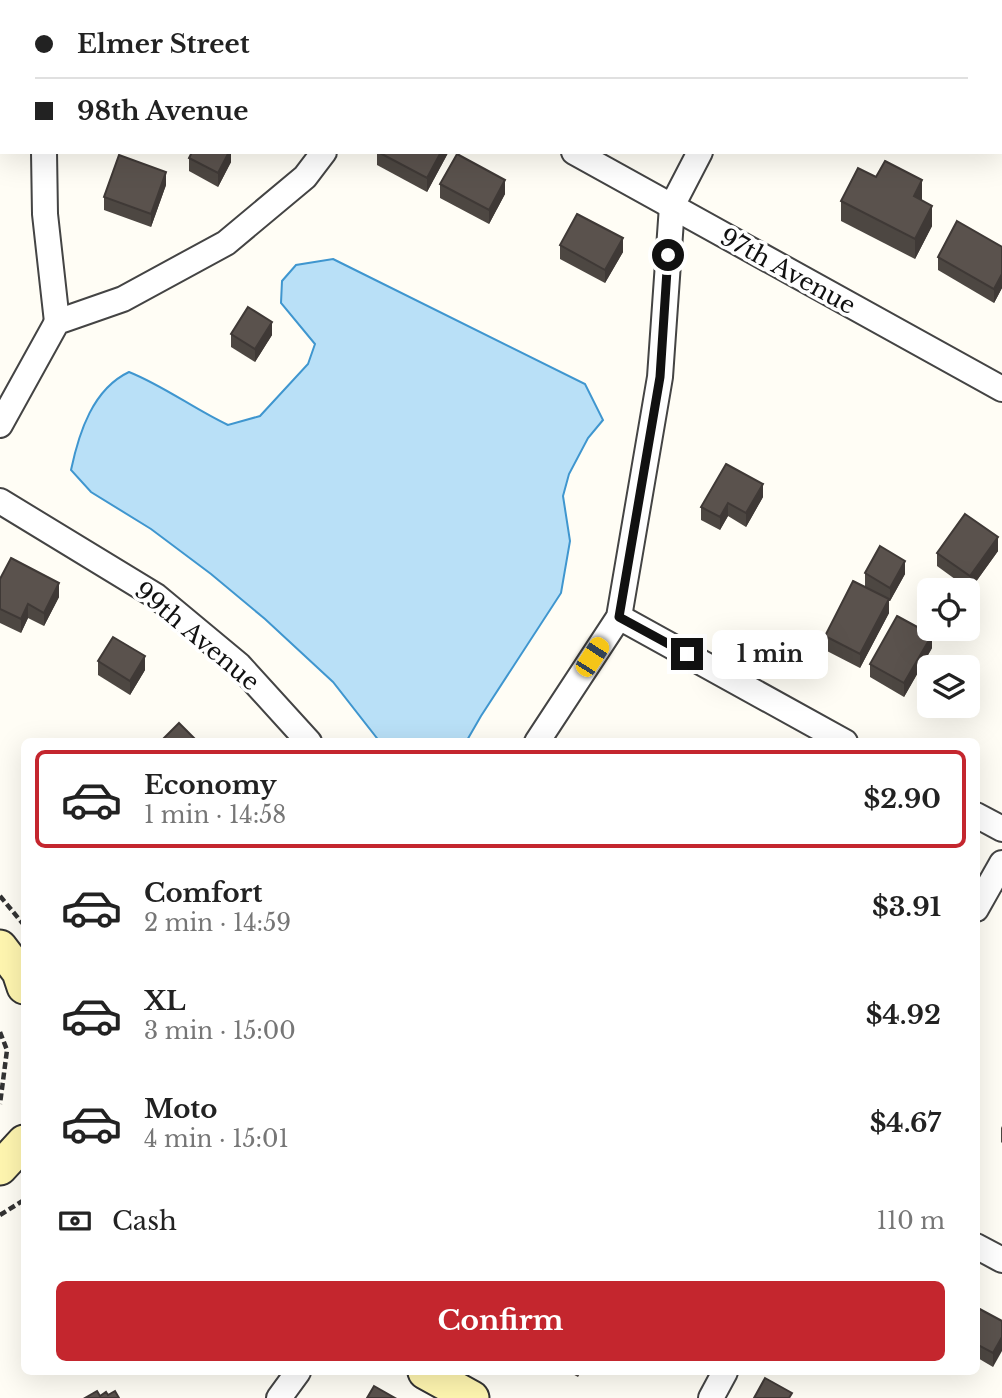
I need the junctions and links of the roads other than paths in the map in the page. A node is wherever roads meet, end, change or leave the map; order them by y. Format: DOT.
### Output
graph roads {
  1 [pos="44,154"];
  2 [pos="322,154"];
  3 [pos="578,154"];
  4 [pos="699,154"];
  5 [pos="672,206"];
  6 [pos="57,322"];
  7 [pos="1002,389"];
  8 [pos="0,425"];
  9 [pos="0,500"];
  10 [pos="619,617"];
  11 [pos="305,738"];
  12 [pos="540,738"];
  13 [pos="838,738"];
  14 [pos="980,817"];
  15 [pos="1002,829"];
  16 [pos="1002,863"];
  17 [pos="980,902"];
  18 [pos="0,947"];
  19 [pos="21,978"];
  20 [pos="21,1144"];
  21 [pos="0,1168"];
  22 [pos="980,1248"];
  23 [pos="1002,1260"];
  24 [pos="296,1375"];
  25 [pos="430,1375"];
  26 [pos="723,1375"];
  27 [pos="279,1398"];
  28 [pos="472,1398"];
  29 [pos="711,1398"];
  1 -- 6 [label="street"];
  2 -- 6 [label="street"];
  3 -- 5 [label="street, 97th Avenue"];
  4 -- 5 [label="street"];
  5 -- 7 [label="street, 97th Avenue"];
  5 -- 10 [label="street"];
  6 -- 8 [label="street"];
  9 -- 11 [label="street, 99th Avenue"];
  10 -- 12 [label="street"];
  10 -- 13 [label="street"];
  14 -- 15 [label="street"];
  16 -- 17 [label="street"];
  18 -- 19 [label="street"];
  20 -- 21 [label="street"];
  22 -- 23 [label="street"];
  24 -- 27 [label="street"];
  25 -- 28 [label="street"];
  26 -- 29 [label="street"];
}
